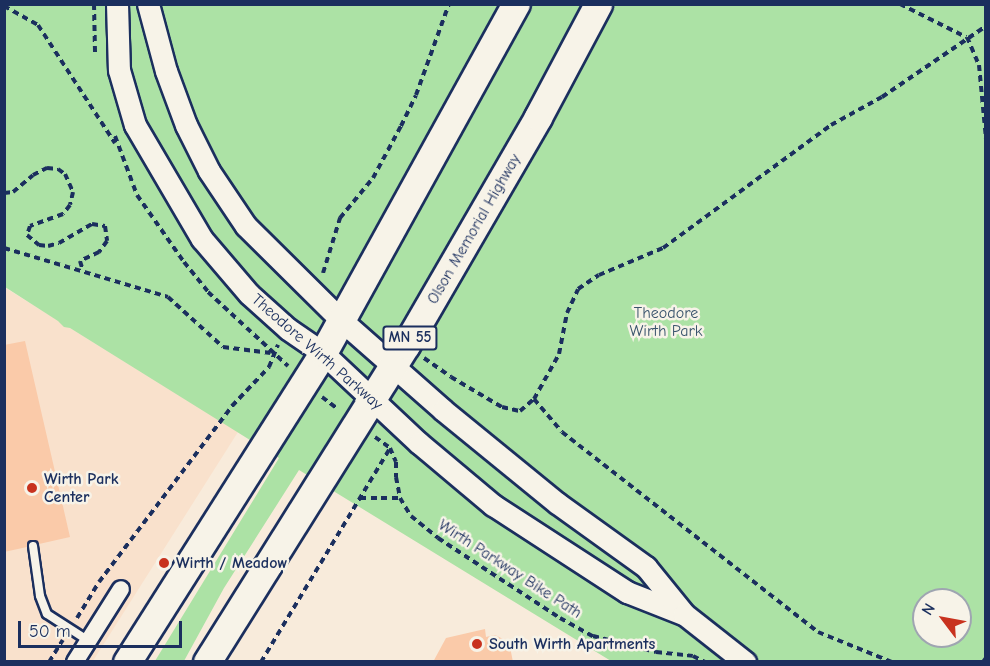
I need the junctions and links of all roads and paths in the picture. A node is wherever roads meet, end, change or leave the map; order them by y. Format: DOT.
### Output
graph roads {
  1 [pos="117,4"];
  2 [pos="148,4"];
  3 [pos="449,4"];
  4 [pos="516,4"];
  5 [pos="598,4"];
  6 [pos="900,4"];
  7 [pos="4,6"];
  8 [pos="986,26"];
  9 [pos="967,37"];
  10 [pos="980,65"];
  11 [pos="986,69"];
  12 [pos="986,139"];
  13 [pos="118,147"];
  14 [pos="4,193"];
  15 [pos="4,248"];
  16 [pos="83,272"];
  17 [pos="323,273"];
  18 [pos="341,320"];
  19 [pos="323,353"];
  20 [pos="273,354"];
  21 [pos="393,366"];
  22 [pos="438,368"];
  23 [pos="306,382"];
  24 [pos="373,399"];
  25 [pos="534,399"];
  26 [pos="357,423"];
  27 [pos="390,448"];
  28 [pos="360,498"];
  29 [pos="400,498"];
  30 [pos="33,546"];
  31 [pos="121,589"];
  32 [pos="684,614"];
  33 [pos="70,629"];
  34 [pos="89,641"];
  35 [pos="49,662"];
  36 [pos="75,662"];
  37 [pos="127,662"];
  38 [pos="207,662"];
  39 [pos="261,662"];
  40 [pos="705,662"];
  41 [pos="745,662"];
  42 [pos="892,662"];
  1 -- 19 [label="street, Theodore Wirth Parkway"];
  2 -- 18 [label="street, Theodore Wirth Parkway"];
  3 -- 17 [label="path"];
  4 -- 18 [label="main road"];
  5 -- 21 [label="main road, Olson Memorial Highway / MN 55"];
  6 -- 9 [label="path"];
  7 -- 13 [label="path"];
  8 -- 9 [label="path"];
  9 -- 10 [label="path"];
  9 -- 25 [label="path"];
  10 -- 11 [label="path"];
  10 -- 12 [label="path"];
  14 -- 16 [label="path"];
  15 -- 16 [label="path"];
  16 -- 20 [label="path"];
  18 -- 19 [label="main road"];
  18 -- 21 [label="street, Theodore Wirth Parkway"];
  19 -- 23 [label="main road"];
  19 -- 24 [label="street, Theodore Wirth Parkway"];
  20 -- 23 [label="path"];
  20 -- 33 [label="path"];
  21 -- 24 [label="main road, Olson Memorial Highway / MN 55"];
  21 -- 32 [label="street, Theodore Wirth Parkway"];
  22 -- 25 [label="path"];
  23 -- 26 [label="path"];
  23 -- 37 [label="main road"];
  24 -- 26 [label="main road, Olson Memorial Highway / MN 55"];
  24 -- 32 [label="street, Theodore Wirth Parkway"];
  25 -- 42 [label="path"];
  26 -- 27 [label="path"];
  26 -- 38 [label="main road, Olson Memorial Highway / MN 55"];
  27 -- 28 [label="path"];
  27 -- 29 [label="path, Wirth Parkway Bike Path"];
  28 -- 29 [label="path"];
  28 -- 39 [label="path"];
  29 -- 40 [label="path, Wirth Parkway Bike Path"];
  30 -- 33 [label="lane"];
  31 -- 34 [label="street"];
  32 -- 41 [label="street, Theodore Wirth Parkway"];
  33 -- 34 [label="lane"];
  33 -- 35 [label="path"];
  34 -- 36 [label="street"];
}
